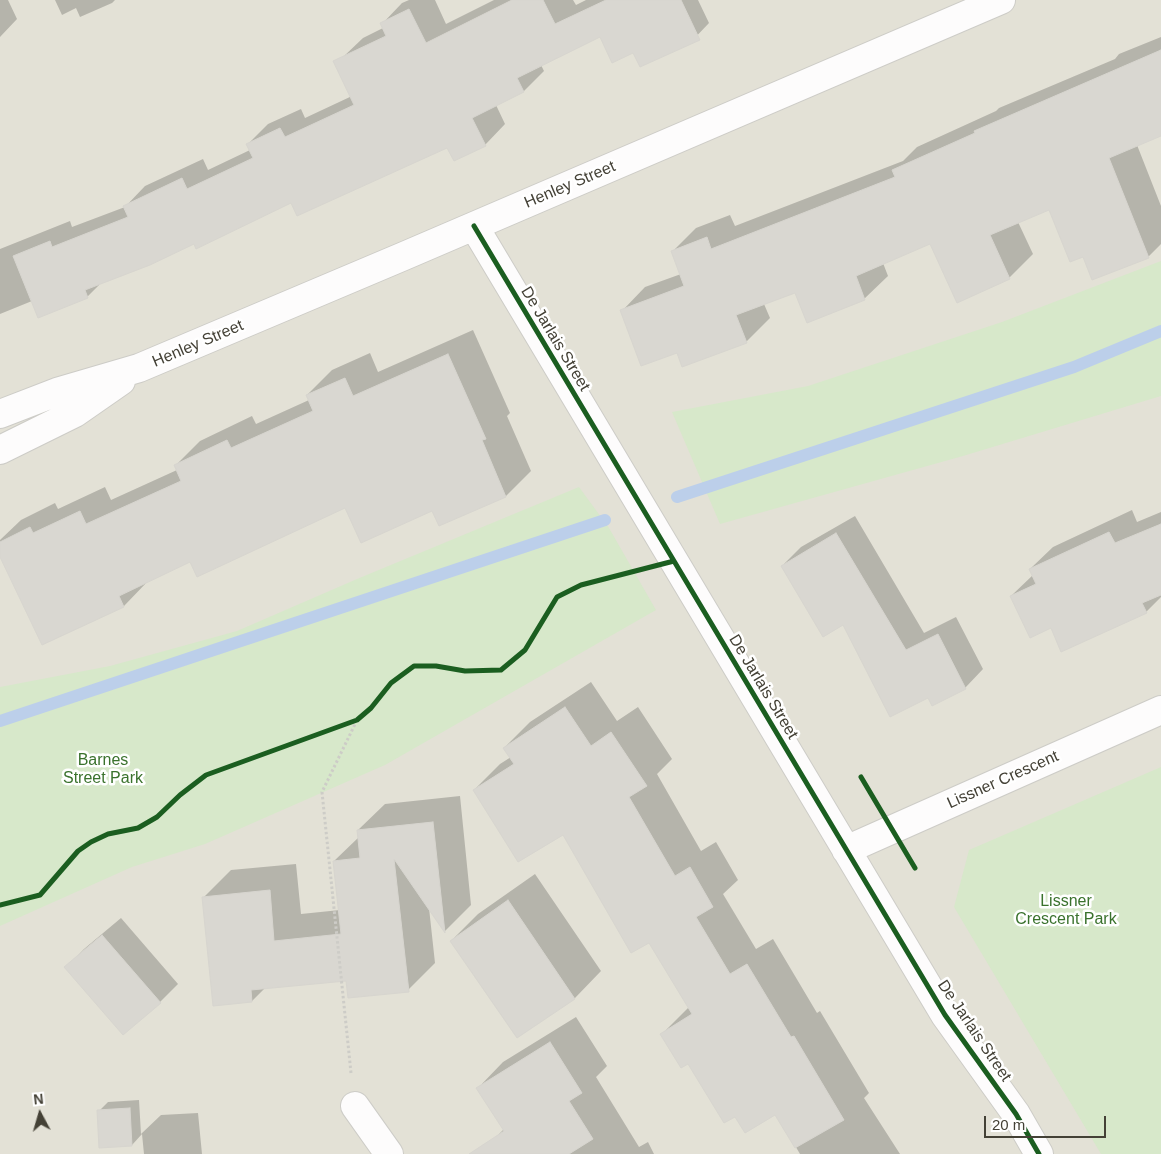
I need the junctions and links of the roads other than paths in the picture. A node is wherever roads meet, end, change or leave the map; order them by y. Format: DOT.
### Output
graph roads {
  1 [pos="1001,0"];
  2 [pos="474,226"];
  3 [pos="139,368"];
  4 [pos="0,414"];
  5 [pos="0,450"];
  6 [pos="1161,710"];
  7 [pos="846,850"];
  8 [pos="355,1106"];
  9 [pos="389,1154"];
  10 [pos="1039,1154"];
  1 -- 2 [label="street, Henley Street"];
  2 -- 3 [label="street, Henley Street"];
  2 -- 7 [label="street, De Jarlais Street"];
  3 -- 4 [label="street, Henley Street"];
  3 -- 5 [label="street, Henley Street"];
  6 -- 7 [label="street, Lissner Crescent"];
  7 -- 10 [label="street, De Jarlais Street"];
  8 -- 9 [label="street"];
}
